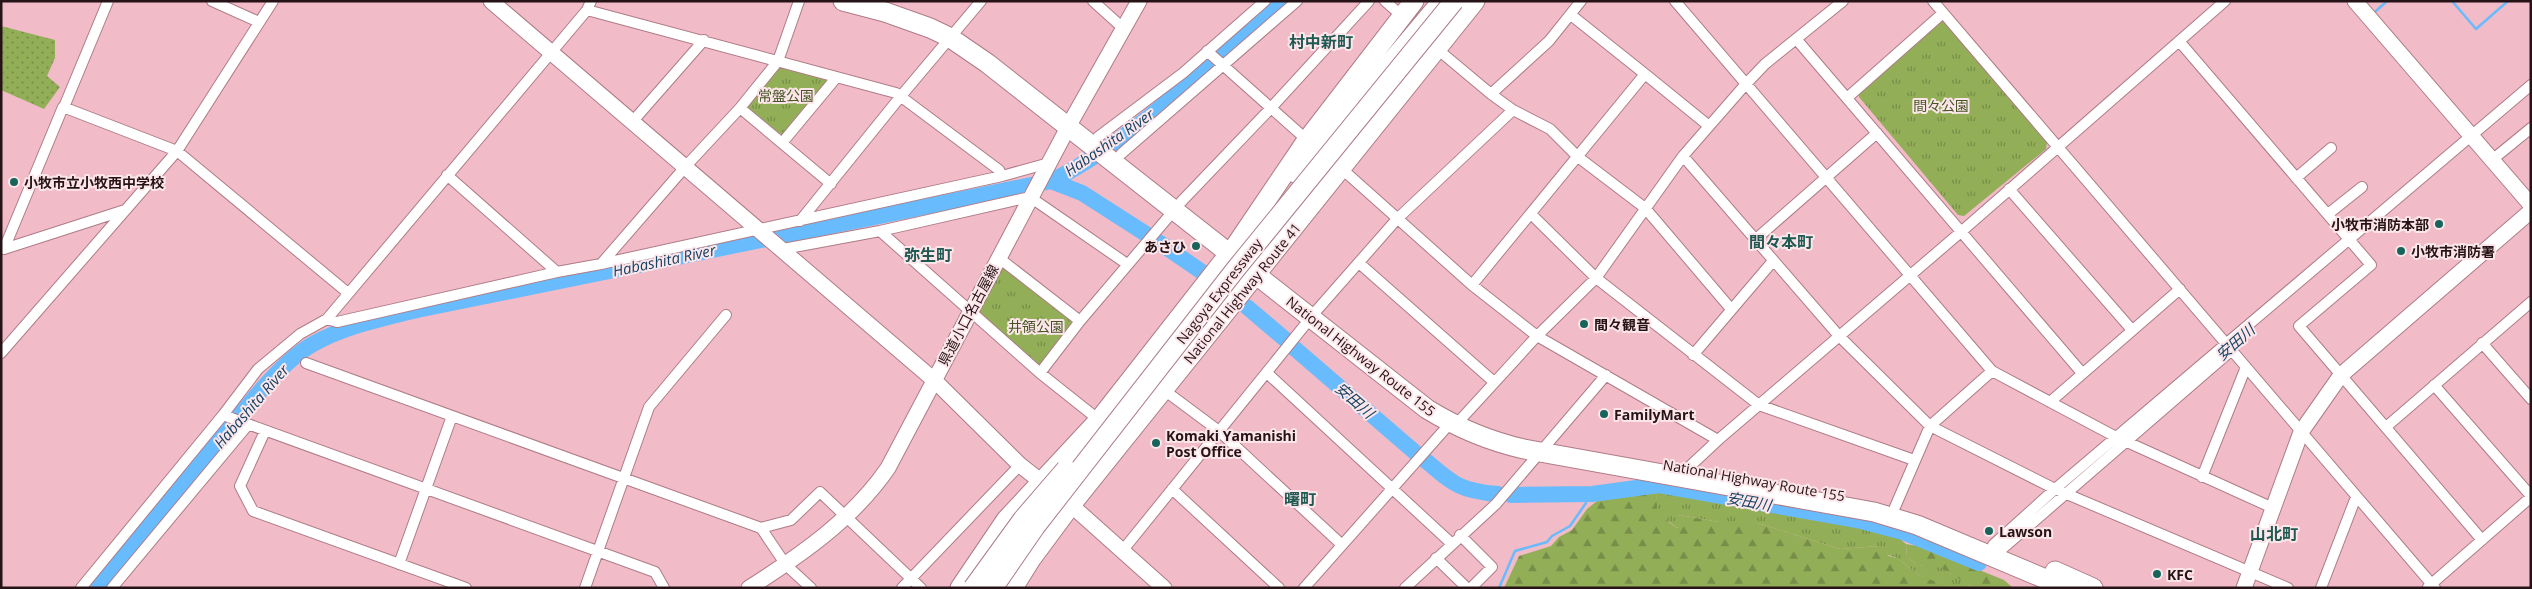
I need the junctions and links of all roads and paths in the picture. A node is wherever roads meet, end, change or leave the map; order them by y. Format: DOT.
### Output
graph roads {
  1 [pos="108,1"];
  2 [pos="212,1"];
  3 [pos="273,1"];
  4 [pos="492,1"];
  5 [pos="799,1"];
  6 [pos="843,1"];
  7 [pos="882,1"];
  8 [pos="981,1"];
  9 [pos="1093,1"];
  10 [pos="1140,1"];
  11 [pos="1265,1"];
  12 [pos="1297,1"];
  13 [pos="1370,1"];
  14 [pos="1385,1"];
  15 [pos="1414,1"];
  16 [pos="1422,1"];
  17 [pos="1442,1"];
  18 [pos="1454,1"];
  19 [pos="1462,1"];
  20 [pos="1475,1"];
  21 [pos="1581,1"];
  22 [pos="1675,1"];
  23 [pos="1843,1"];
  24 [pos="1933,1"];
  25 [pos="2225,1"];
  26 [pos="2355,1"];
  27 [pos="589,6"];
  28 [pos="1943,13"];
  29 [pos="1571,14"];
  30 [pos="1402,16"];
  31 [pos="259,22"];
  32 [pos="1124,30"];
  33 [pos="953,34"];
  34 [pos="704,40"];
  35 [pos="1797,40"];
  36 [pos="2179,41"];
  37 [pos="1429,43"];
  38 [pos="1207,51"];
  39 [pos="551,52"];
  40 [pos="778,61"];
  41 [pos="1222,66"];
  42 [pos="1645,74"];
  43 [pos="836,78"];
  44 [pos="1745,85"];
  45 [pos="2531,85"];
  46 [pos="1491,94"];
  47 [pos="901,96"];
  48 [pos="1848,97"];
  49 [pos="64,107"];
  50 [pos="740,108"];
  51 [pos="1270,109"];
  52 [pos="1513,110"];
  53 [pos="633,121"];
  54 [pos="1070,123"];
  55 [pos="1709,126"];
  56 [pos="2531,128"];
  57 [pos="1877,133"];
  58 [pos="2471,136"];
  59 [pos="1307,140"];
  60 [pos="782,143"];
  61 [pos="2057,146"];
  62 [pos="1106,148"];
  63 [pos="2331,148"];
  64 [pos="177,151"];
  65 [pos="1684,156"];
  66 [pos="1578,157"];
  67 [pos="2492,160"];
  68 [pos="1049,163"];
  69 [pos="686,166"];
  70 [pos="1342,169"];
  71 [pos="447,175"];
  72 [pos="1002,176"];
  73 [pos="1826,177"];
  74 [pos="2296,178"];
  75 [pos="831,184"];
  76 [pos="2362,187"];
  77 [pos="2009,189"];
  78 [pos="1030,197"];
  79 [pos="1278,199"];
  80 [pos="2531,205"];
  81 [pos="1177,206"];
  82 [pos="1645,208"];
  83 [pos="126,209"];
  84 [pos="2531,211"];
  85 [pos="1531,214"];
  86 [pos="2328,214"];
  87 [pos="1397,220"];
  88 [pos="800,221"];
  89 [pos="760,229"];
  90 [pos="1962,231"];
  91 [pos="880,232"];
  92 [pos="1756,239"];
  93 [pos="2351,242"];
  94 [pos="782,249"];
  95 [pos="1232,249"];
  96 [pos="999,258"];
  97 [pos="1773,261"];
  98 [pos="1359,263"];
  99 [pos="601,264"];
  100 [pos="1127,264"];
  101 [pos="1260,271"];
  102 [pos="556,272"];
  103 [pos="1909,276"];
  104 [pos="1596,278"];
  105 [pos="1472,285"];
  106 [pos="2180,289"];
  107 [pos="348,293"];
  108 [pos="2530,302"];
  109 [pos="1731,309"];
  110 [pos="970,312"];
  111 [pos="1314,314"];
  112 [pos="726,315"];
  113 [pos="327,319"];
  114 [pos="1080,321"];
  115 [pos="2132,330"];
  116 [pos="1537,336"];
  117 [pos="1839,336"];
  118 [pos="2482,343"];
  119 [pos="2229,347"];
  120 [pos="1,353"];
  121 [pos="1693,355"];
  122 [pos="306,364"];
  123 [pos="2246,366"];
  124 [pos="1992,371"];
  125 [pos="1040,373"];
  126 [pos="1267,373"];
  127 [pos="2082,373"];
  128 [pos="1606,375"];
  129 [pos="2341,375"];
  130 [pos="934,380"];
  131 [pos="1494,382"];
  132 [pos="2434,385"];
  133 [pos="1164,390"];
  134 [pos="2179,390"];
  135 [pos="2531,399"];
  136 [pos="2050,402"];
  137 [pos="1759,405"];
  138 [pos="225,416"];
  139 [pos="452,416"];
  140 [pos="1457,419"];
  141 [pos="1099,420"];
  142 [pos="246,425"];
  143 [pos="1930,426"];
  144 [pos="2386,427"];
  145 [pos="265,432"];
  146 [pos="1219,432"];
  147 [pos="2301,432"];
  148 [pos="2116,437"];
  149 [pos="1718,440"];
  150 [pos="2126,442"];
  151 [pos="1544,449"];
  152 [pos="1080,452"];
  153 [pos="1914,460"];
  154 [pos="1020,465"];
  155 [pos="1688,468"];
  156 [pos="2202,477"];
  157 [pos="623,478"];
  158 [pos="1042,481"];
  159 [pos="1172,489"];
  160 [pos="1392,489"];
  161 [pos="2055,489"];
  162 [pos="426,490"];
  163 [pos="2067,494"];
  164 [pos="2356,497"];
  165 [pos="2531,497"];
  166 [pos="1071,505"];
  167 [pos="1895,506"];
  168 [pos="2273,508"];
  169 [pos="848,516"];
  170 [pos="761,528"];
  171 [pos="1460,535"];
  172 [pos="2482,540"];
  173 [pos="1452,543"];
  174 [pos="1342,544"];
  175 [pos="1998,547"];
  176 [pos="1123,550"];
  177 [pos="598,552"];
  178 [pos="1436,558"];
  179 [pos="400,564"];
  180 [pos="786,565"];
  181 [pos="2250,571"];
  182 [pos="911,578"];
  183 [pos="2431,586"];
  184 [pos="81,588"];
  185 [pos="112,588"];
  186 [pos="466,588"];
  187 [pos="585,588"];
  188 [pos="664,588"];
  189 [pos="749,588"];
  190 [pos="811,588"];
  191 [pos="902,588"];
  192 [pos="921,588"];
  193 [pos="960,588"];
  194 [pos="973,588"];
  195 [pos="981,588"];
  196 [pos="993,588"];
  197 [pos="1013,588"];
  198 [pos="1164,588"];
  199 [pos="1279,588"];
  200 [pos="1304,588"];
  201 [pos="1405,588"];
  202 [pos="1467,588"];
  203 [pos="1472,588"];
  204 [pos="2067,588"];
  205 [pos="2093,588"];
  206 [pos="2244,588"];
  207 [pos="2288,588"];
  208 [pos="2321,588"];
  1 -- 49 [label="street"];
  2 -- 31 [label="street"];
  3 -- 31 [label="street"];
  4 -- 39 [label="street"];
  5 -- 40 [label="street"];
  6 -- 33 [label="highway, National Highway Route 155"];
  7 -- 33 [label="highway, National Highway Route 155"];
  8 -- 33 [label="street"];
  9 -- 32 [label="street"];
  10 -- 32 [label="street, 県道小口名古屋線"];
  11 -- 38 [label="street"];
  12 -- 41 [label="street"];
  13 -- 51 [label="street"];
  14 -- 30 [label="street"];
  15 -- 30 [label="highway"];
  16 -- 79 [label="highway"];
  17 -- 79 [label="highway"];
  18 -- 37 [label="highway, Nagoya Expressway, bridge"];
  19 -- 37 [label="highway, bridge"];
  20 -- 37 [label="highway, National Highway Route 41"];
  21 -- 29 [label="street"];
  22 -- 44 [label="street"];
  23 -- 35 [label="street"];
  24 -- 28 [label="street"];
  25 -- 36 [label="street"];
  26 -- 58 [label="street"];
  27 -- 34 [label="street"];
  27 -- 39 [label="street"];
  28 -- 48 [label="street"];
  28 -- 61 [label="street"];
  29 -- 42 [label="street"];
  29 -- 46 [label="street"];
  30 -- 59 [label="highway"];
  31 -- 64 [label="street"];
  32 -- 54 [label="street, 県道小口名古屋線"];
  33 -- 47 [label="street"];
  33 -- 54 [label="highway, National Highway Route 155"];
  34 -- 40 [label="street"];
  34 -- 53 [label="street"];
  35 -- 44 [label="street"];
  35 -- 48 [label="street"];
  36 -- 61 [label="street"];
  36 -- 74 [label="street"];
  37 -- 46 [label="street"];
  37 -- 70 [label="highway, National Highway Route 41"];
  37 -- 196 [label="highway, Nagoya Expressway, bridge"];
  38 -- 41 [label="street"];
  38 -- 62 [label="street"];
  39 -- 53 [label="street"];
  39 -- 71 [label="street"];
  40 -- 43 [label="street"];
  40 -- 50 [label="street"];
  41 -- 51 [label="street"];
  41 -- 62 [label="street"];
  42 -- 55 [label="street"];
  42 -- 66 [label="street"];
  43 -- 47 [label="street"];
  43 -- 60 [label="street"];
  44 -- 55 [label="street"];
  44 -- 73 [label="street"];
  45 -- 58 [label="street"];
  46 -- 52 [label="street"];
  47 -- 72 [label="street"];
  47 -- 75 [label="street"];
  48 -- 57 [label="street"];
  49 -- 64 [label="street"];
  49 -- 83 [label="street"];
  50 -- 60 [label="street"];
  50 -- 69 [label="street"];
  51 -- 59 [label="street"];
  51 -- 81 [label="street"];
  52 -- 66 [label="street"];
  52 -- 87 [label="street"];
  53 -- 69 [label="street"];
  54 -- 62 [label="highway, National Highway Route 155"];
  54 -- 68 [label="street, 県道小口名古屋線"];
  55 -- 65 [label="street"];
  56 -- 67 [label="street"];
  57 -- 73 [label="street"];
  57 -- 90 [label="street"];
  58 -- 67 [label="street"];
  58 -- 93 [label="street"];
  59 -- 95 [label="highway"];
  60 -- 75 [label="street"];
  61 -- 77 [label="street"];
  61 -- 106 [label="street"];
  62 -- 81 [label="highway, National Highway Route 155"];
  63 -- 74 [label="street"];
  64 -- 83 [label="street"];
  64 -- 107 [label="street"];
  65 -- 82 [label="street"];
  65 -- 92 [label="street"];
  66 -- 82 [label="street"];
  66 -- 85 [label="street"];
  67 -- 80 [label="street"];
  68 -- 72 [label="street"];
  68 -- 78 [label="street, 県道小口名古屋線"];
  69 -- 89 [label="street"];
  69 -- 99 [label="street"];
  70 -- 87 [label="street"];
  70 -- 101 [label="highway, National Highway Route 41"];
  71 -- 102 [label="street"];
  71 -- 107 [label="street"];
  72 -- 88 [label="street"];
  73 -- 92 [label="street"];
  73 -- 103 [label="street"];
  74 -- 86 [label="street"];
  75 -- 88 [label="street"];
  76 -- 86 [label="street"];
  77 -- 90 [label="street"];
  77 -- 115 [label="street"];
  78 -- 91 [label="street"];
  78 -- 96 [label="street, 県道小口名古屋線"];
  78 -- 100 [label="street"];
  79 -- 152 [label="highway, Nagoya Expressway"];
  81 -- 95 [label="highway, National Highway Route 155"];
  81 -- 100 [label="street"];
  82 -- 104 [label="street"];
  82 -- 109 [label="street"];
  83 -- 120 [label="street"];
  84 -- 129 [label="street"];
  85 -- 104 [label="street"];
  85 -- 105 [label="street"];
  86 -- 93 [label="street"];
  87 -- 98 [label="street"];
  87 -- 105 [label="street"];
  88 -- 89 [label="street"];
  89 -- 94 [label="street"];
  89 -- 99 [label="street"];
  90 -- 103 [label="street"];
  90 -- 127 [label="street"];
  91 -- 94 [label="street"];
  91 -- 110 [label="street"];
  92 -- 97 [label="street"];
  93 -- 119 [label="street"];
  93 -- 129 [label="street"];
  94 -- 130 [label="street"];
  95 -- 101 [label="highway, National Highway Route 155"];
  95 -- 141 [label="highway"];
  96 -- 110 [label="street, 県道小口名古屋線"];
  96 -- 114 [label="street"];
  97 -- 109 [label="street"];
  97 -- 117 [label="street"];
  98 -- 111 [label="street"];
  98 -- 131 [label="street"];
  99 -- 102 [label="street"];
  100 -- 114 [label="street"];
  101 -- 111 [label="highway, National Highway Route 155"];
  101 -- 133 [label="highway, National Highway Route 41"];
  102 -- 113 [label="street"];
  103 -- 117 [label="street"];
  103 -- 124 [label="street"];
  104 -- 116 [label="street"];
  104 -- 121 [label="street"];
  105 -- 116 [label="street"];
  106 -- 115 [label="street"];
  106 -- 119 [label="street"];
  107 -- 113 [label="street"];
  108 -- 118 [label="street"];
  109 -- 121 [label="street"];
  110 -- 125 [label="street"];
  110 -- 130 [label="street, 県道小口名古屋線"];
  111 -- 126 [label="street"];
  111 -- 140 [label="highway, National Highway Route 155"];
  112 -- 157 [label="street"];
  113 -- 138 [label="street"];
  114 -- 125 [label="street"];
  115 -- 127 [label="street"];
  116 -- 128 [label="street"];
  116 -- 131 [label="street"];
  117 -- 137 [label="street"];
  117 -- 143 [label="street"];
  118 -- 132 [label="street"];
  118 -- 135 [label="street"];
  119 -- 123 [label="street"];
  119 -- 134 [label="street"];
  121 -- 137 [label="street"];
  122 -- 139 [label="street"];
  123 -- 147 [label="street"];
  123 -- 156 [label="street"];
  124 -- 136 [label="street"];
  124 -- 143 [label="street"];
  125 -- 141 [label="street"];
  126 -- 146 [label="street"];
  126 -- 160 [label="street"];
  127 -- 136 [label="street"];
  128 -- 149 [label="street"];
  128 -- 151 [label="street"];
  129 -- 144 [label="street"];
  129 -- 147 [label="street"];
  130 -- 154 [label="street"];
  130 -- 169 [label="street, 県道小口名古屋線"];
  131 -- 140 [label="street"];
  132 -- 144 [label="street"];
  132 -- 165 [label="street"];
  133 -- 146 [label="street"];
  133 -- 166 [label="highway, National Highway Route 41"];
  134 -- 148 [label="street"];
  134 -- 150 [label="street"];
  136 -- 148 [label="street"];
  137 -- 149 [label="street"];
  137 -- 153 [label="street"];
  138 -- 142 [label="street"];
  138 -- 184 [label="street"];
  139 -- 157 [label="street"];
  139 -- 162 [label="street"];
  140 -- 151 [label="highway, National Highway Route 155"];
  140 -- 160 [label="street"];
  141 -- 158 [label="highway"];
  142 -- 145 [label="street"];
  142 -- 185 [label="street"];
  143 -- 153 [label="street"];
  143 -- 161 [label="street"];
  144 -- 172 [label="street"];
  145 -- 162 [label="street"];
  145 -- 179 [label="street"];
  146 -- 159 [label="street"];
  146 -- 174 [label="street"];
  147 -- 164 [label="street"];
  147 -- 168 [label="street"];
  148 -- 150 [label="street"];
  148 -- 161 [label="street"];
  149 -- 155 [label="street"];
  150 -- 156 [label="street"];
  150 -- 163 [label="street"];
  151 -- 155 [label="highway, National Highway Route 155"];
  151 -- 171 [label="street"];
  151 -- 204 [label="highway, National Highway Route 155"];
  152 -- 194 [label="highway, Nagoya Expressway, bridge"];
  152 -- 195 [label="highway, bridge"];
  153 -- 167 [label="street"];
  154 -- 158 [label="street"];
  154 -- 182 [label="street"];
  155 -- 167 [label="highway, National Highway Route 155"];
  156 -- 168 [label="street"];
  157 -- 170 [label="street"];
  157 -- 177 [label="street"];
  158 -- 166 [label="street"];
  158 -- 193 [label="highway"];
  159 -- 176 [label="street"];
  159 -- 199 [label="street"];
  160 -- 173 [label="street"];
  160 -- 174 [label="street"];
  161 -- 163 [label="street"];
  161 -- 175 [label="street"];
  162 -- 177 [label="street"];
  162 -- 179 [label="street"];
  163 -- 175 [label="street"];
  163 -- 181 [label="street"];
  164 -- 183 [label="street"];
  164 -- 208 [label="street"];
  165 -- 172 [label="street"];
  166 -- 176 [label="street"];
  166 -- 197 [label="highway, National Highway Route 41"];
  167 -- 175 [label="highway, National Highway Route 155"];
  168 -- 181 [label="street"];
  169 -- 170 [label="street"];
  169 -- 180 [label="street, 県道小口名古屋線"];
  169 -- 182 [label="street"];
  170 -- 180 [label="street"];
  171 -- 173 [label="street"];
  171 -- 203 [label="street"];
  172 -- 183 [label="street"];
  173 -- 178 [label="street"];
  174 -- 200 [label="street"];
  175 -- 205 [label="highway, National Highway Route 155"];
  176 -- 198 [label="street"];
  177 -- 187 [label="street"];
  177 -- 188 [label="street"];
  178 -- 201 [label="street"];
  178 -- 202 [label="street"];
  179 -- 186 [label="street"];
  180 -- 189 [label="street, 県道小口名古屋線"];
  180 -- 190 [label="street"];
  181 -- 206 [label="street"];
  181 -- 207 [label="street"];
  182 -- 191 [label="street"];
  182 -- 192 [label="street"];
}
